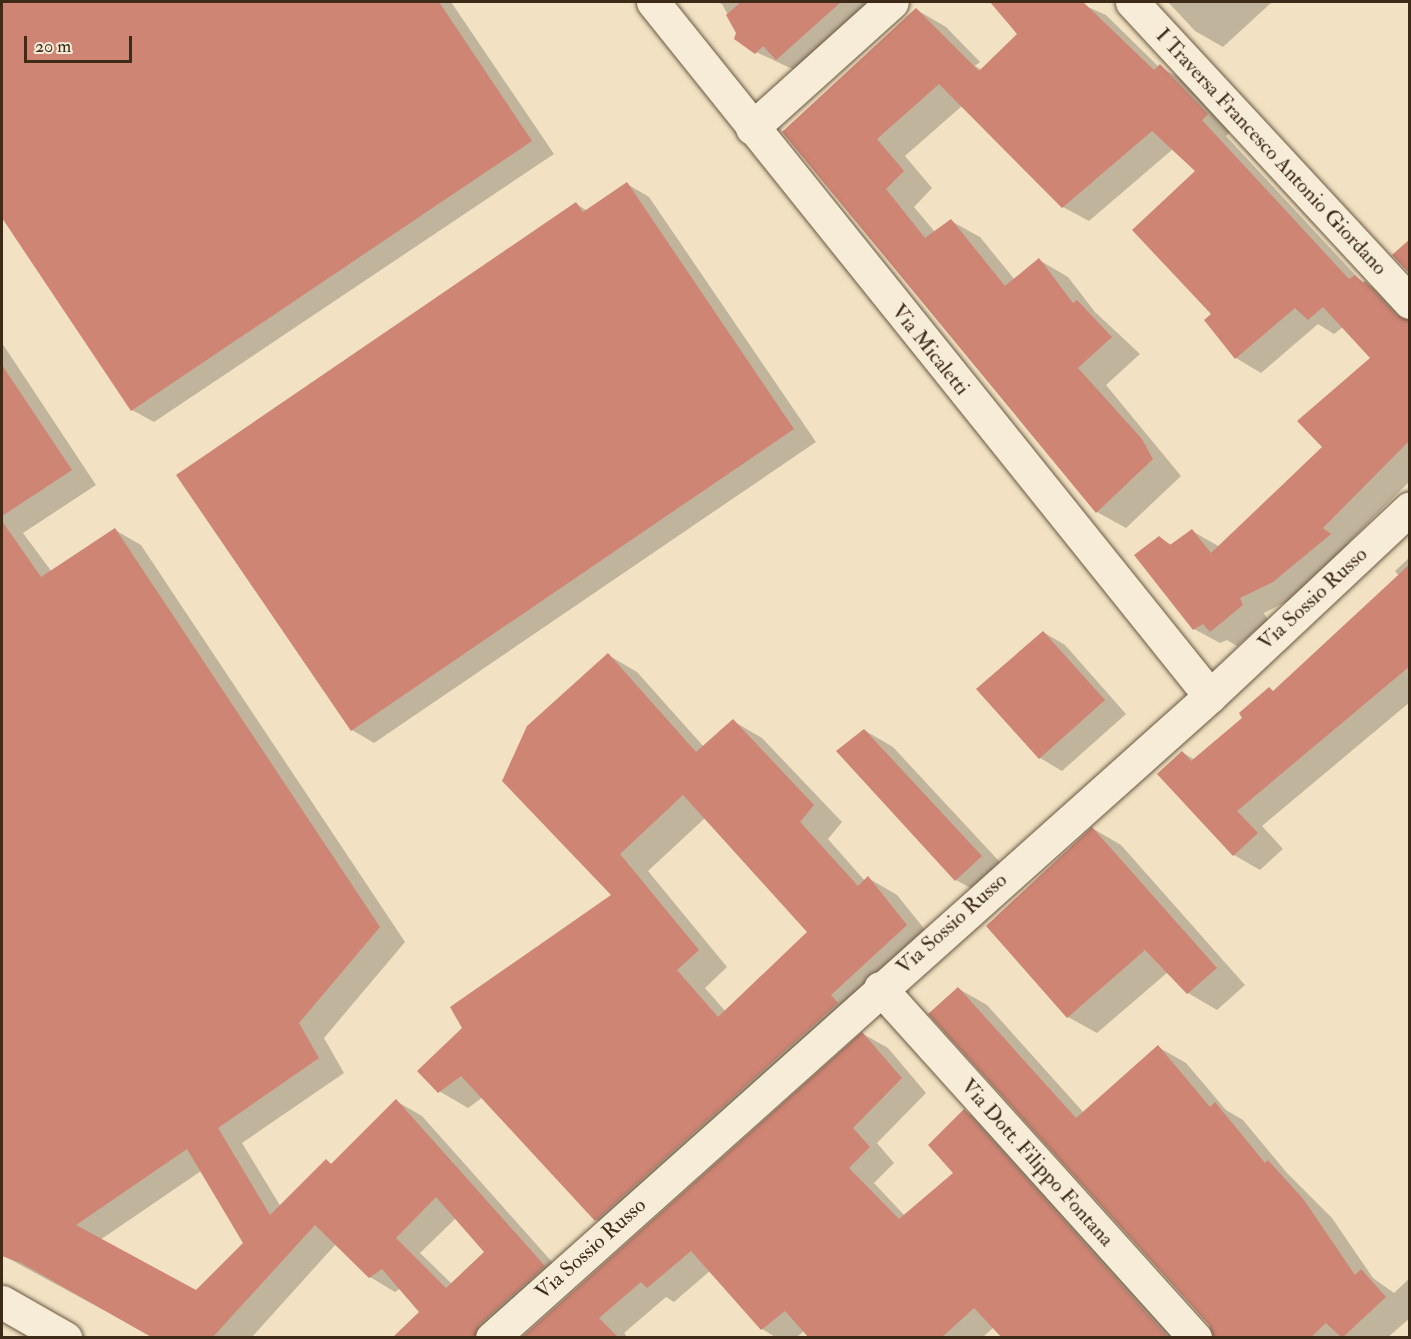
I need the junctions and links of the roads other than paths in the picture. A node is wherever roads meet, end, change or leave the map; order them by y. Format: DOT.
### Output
graph roads {
  1 [pos="653,2"];
  2 [pos="892,2"];
  3 [pos="1132,2"];
  4 [pos="752,128"];
  5 [pos="1410,302"];
  6 [pos="1410,508"];
  7 [pos="1210,696"];
  8 [pos="880,988"];
  9 [pos="2,1302"];
  10 [pos="65,1338"];
  11 [pos="492,1338"];
  12 [pos="1195,1338"];
  1 -- 4 [label="street, Via Micaletti"];
  2 -- 4 [label="street"];
  3 -- 5 [label="street, I Traversa Francesco Antonio Giordano"];
  4 -- 7 [label="street, Via Micaletti"];
  6 -- 7 [label="street, Via Sossio Russo"];
  7 -- 8 [label="street, Via Sossio Russo"];
  8 -- 11 [label="street, Via Sossio Russo"];
  8 -- 12 [label="street, Via Dott. Filippo Fontana"];
  9 -- 10 [label="street"];
}
